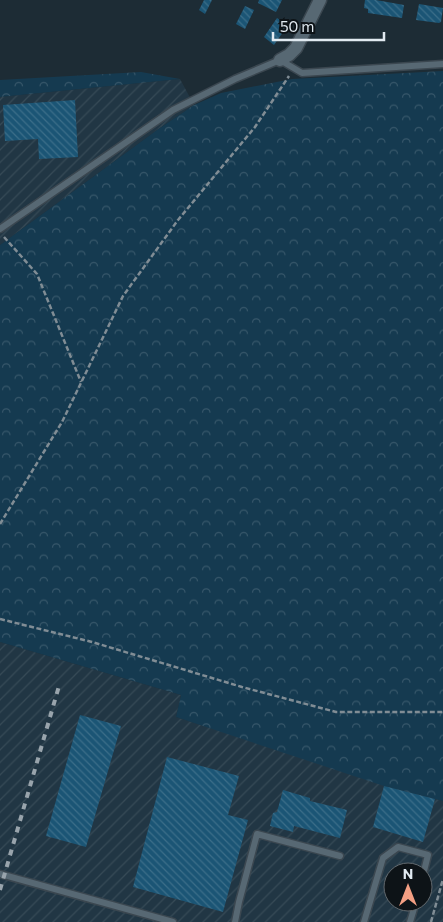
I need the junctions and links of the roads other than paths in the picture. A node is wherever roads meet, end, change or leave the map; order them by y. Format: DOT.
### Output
graph roads {
  1 [pos="320,0"];
  2 [pos="280,60"];
  3 [pos="443,64"];
  4 [pos="0,231"];
  5 [pos="340,856"];
  6 [pos="426,862"];
  7 [pos="0,874"];
  8 [pos="173,922"];
  9 [pos="235,922"];
  10 [pos="364,922"];
  1 -- 2 [label="street"];
  2 -- 3 [label="lane"];
  2 -- 4 [label="lane"];
  5 -- 9 [label="lane"];
  6 -- 10 [label="lane"];
  7 -- 8 [label="lane"];
}
